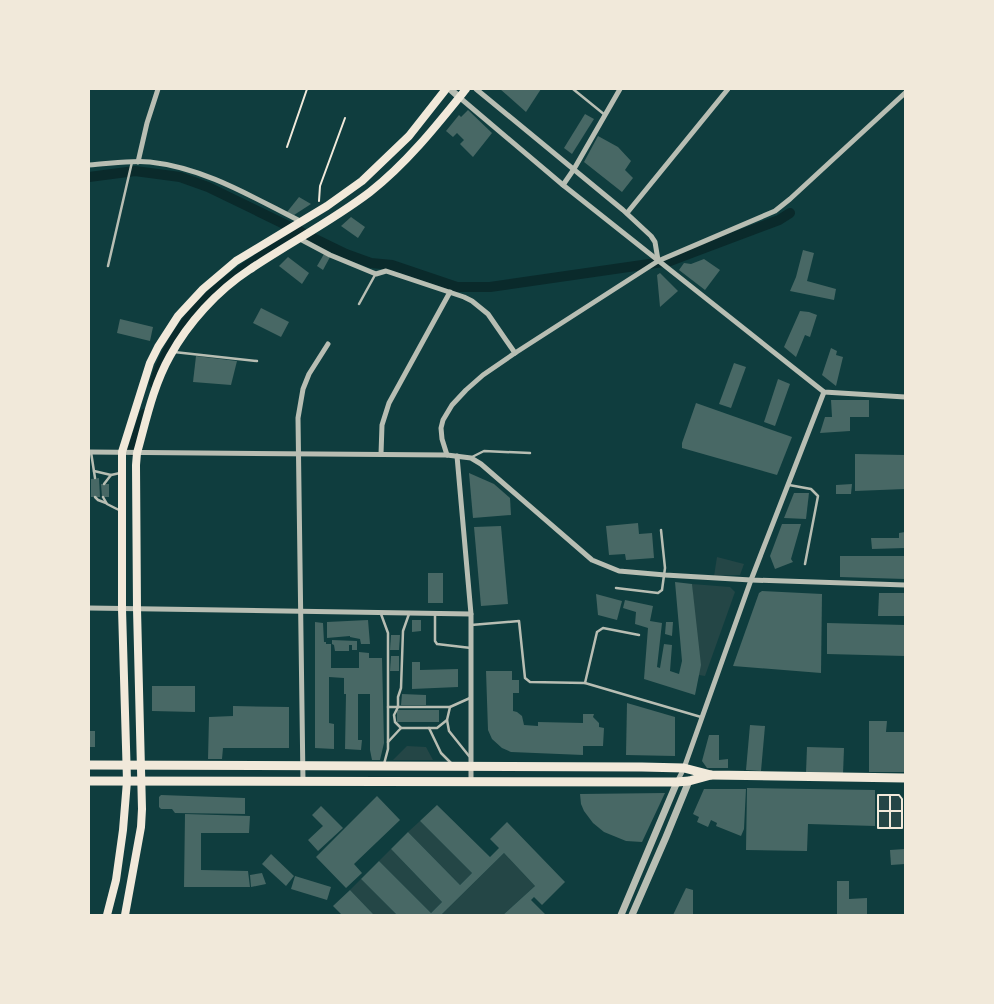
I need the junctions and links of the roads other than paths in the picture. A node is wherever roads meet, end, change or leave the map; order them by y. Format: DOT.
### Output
graph roads {
  1 [pos="158,89"];
  2 [pos="448,89"];
  3 [pos="466,89"];
  4 [pos="476,89"];
  5 [pos="574,89"];
  6 [pos="620,89"];
  7 [pos="728,89"];
  8 [pos="905,93"];
  9 [pos="459,97"];
  10 [pos="605,116"];
  11 [pos="135,162"];
  12 [pos="89,165"];
  13 [pos="574,169"];
  14 [pos="563,185"];
  15 [pos="627,213"];
  16 [pos="300,221"];
  17 [pos="300,239"];
  18 [pos="658,261"];
  19 [pos="108,266"];
  20 [pos="376,274"];
  21 [pos="450,292"];
  22 [pos="359,304"];
  23 [pos="328,344"];
  24 [pos="173,352"];
  25 [pos="515,353"];
  26 [pos="257,361"];
  27 [pos="824,392"];
  28 [pos="905,397"];
  29 [pos="90,452"];
  30 [pos="122,452"];
  31 [pos="137,453"];
  32 [pos="530,453"];
  33 [pos="298,454"];
  34 [pos="381,454"];
  35 [pos="447,455"];
  36 [pos="457,456"];
  37 [pos="470,458"];
  38 [pos="94,471"];
  39 [pos="122,472"];
  40 [pos="110,475"];
  41 [pos="94,478"];
  42 [pos="104,484"];
  43 [pos="789,485"];
  44 [pos="95,497"];
  45 [pos="104,497"];
  46 [pos="107,504"];
  47 [pos="122,512"];
  48 [pos="661,530"];
  49 [pos="805,564"];
  50 [pos="665,575"];
  51 [pos="751,580"];
  52 [pos="905,585"];
  53 [pos="616,588"];
  54 [pos="89,608"];
  55 [pos="122,609"];
  56 [pos="137,609"];
  57 [pos="301,612"];
  58 [pos="380,613"];
  59 [pos="410,613"];
  60 [pos="435,613"];
  61 [pos="471,614"];
  62 [pos="471,625"];
  63 [pos="639,635"];
  64 [pos="471,648"];
  65 [pos="585,682"];
  66 [pos="472,698"];
  67 [pos="388,707"];
  68 [pos="398,707"];
  69 [pos="450,707"];
  70 [pos="702,718"];
  71 [pos="447,720"];
  72 [pos="401,728"];
  73 [pos="429,728"];
  74 [pos="388,743"];
  75 [pos="472,763"];
  76 [pos="89,765"];
  77 [pos="126,765"];
  78 [pos="141,765"];
  79 [pos="303,766"];
  80 [pos="380,766"];
  81 [pos="454,766"];
  82 [pos="684,768"];
  83 [pos="711,775"];
  84 [pos="905,778"];
  85 [pos="89,781"];
  86 [pos="126,781"];
  87 [pos="142,781"];
  88 [pos="689,781"];
  89 [pos="303,782"];
  90 [pos="677,782"];
  91 [pos="471,783"];
  92 [pos="624,914"];
  93 [pos="107,915"];
  94 [pos="125,915"];
  95 [pos="632,915"];
  1 -- 11 [label="street"];
  2 -- 9 [label="street"];
  2 -- 16 [label="main road"];
  3 -- 9 [label="main road"];
  4 -- 13 [label="street"];
  5 -- 10 [label="lane"];
  6 -- 10 [label="street"];
  7 -- 15 [label="street"];
  8 -- 18 [label="street"];
  9 -- 14 [label="street"];
  9 -- 17 [label="main road"];
  10 -- 13 [label="street"];
  11 -- 12 [label="street"];
  11 -- 16 [label="street"];
  11 -- 19 [label="lane"];
  13 -- 14 [label="street"];
  13 -- 15 [label="street"];
  14 -- 18 [label="street"];
  15 -- 18 [label="street"];
  16 -- 30 [label="main road"];
  17 -- 20 [label="street"];
  17 -- 24 [label="main road"];
  18 -- 25 [label="street"];
  18 -- 27 [label="street"];
  20 -- 21 [label="street"];
  20 -- 22 [label="lane"];
  21 -- 25 [label="street"];
  21 -- 34 [label="street"];
  23 -- 33 [label="street"];
  24 -- 26 [label="lane"];
  24 -- 31 [label="main road"];
  25 -- 35 [label="street"];
  27 -- 28 [label="street"];
  27 -- 43 [label="street"];
  29 -- 30 [label="street"];
  29 -- 38 [label="lane"];
  30 -- 31 [label="street"];
  30 -- 39 [label="main road"];
  31 -- 33 [label="street"];
  31 -- 56 [label="main road"];
  32 -- 37 [label="lane"];
  33 -- 34 [label="street"];
  33 -- 57 [label="street"];
  34 -- 35 [label="street"];
  35 -- 36 [label="street"];
  36 -- 37 [label="street"];
  36 -- 61 [label="street"];
  37 -- 50 [label="street"];
  38 -- 40 [label="lane"];
  38 -- 41 [label="lane"];
  39 -- 40 [label="lane"];
  39 -- 47 [label="main road"];
  40 -- 42 [label="lane"];
  43 -- 49 [label="lane"];
  43 -- 51 [label="street"];
  44 -- 46 [label="lane"];
  45 -- 46 [label="lane"];
  46 -- 47 [label="lane"];
  47 -- 55 [label="main road"];
  48 -- 50 [label="lane"];
  50 -- 51 [label="street"];
  50 -- 53 [label="lane"];
  51 -- 52 [label="street"];
  51 -- 70 [label="street"];
  54 -- 55 [label="street"];
  55 -- 56 [label="street"];
  55 -- 77 [label="main road"];
  56 -- 57 [label="street"];
  56 -- 78 [label="main road"];
  57 -- 58 [label="street"];
  57 -- 79 [label="street"];
  58 -- 59 [label="street"];
  58 -- 67 [label="lane"];
  59 -- 60 [label="street"];
  59 -- 68 [label="lane"];
  60 -- 61 [label="street"];
  60 -- 64 [label="lane"];
  61 -- 62 [label="street"];
  62 -- 64 [label="street"];
  62 -- 65 [label="lane"];
  63 -- 65 [label="lane"];
  64 -- 66 [label="street"];
  65 -- 70 [label="lane"];
  66 -- 69 [label="lane"];
  66 -- 75 [label="street"];
  67 -- 68 [label="lane"];
  67 -- 74 [label="lane"];
  68 -- 69 [label="lane"];
  68 -- 72 [label="lane"];
  69 -- 71 [label="lane"];
  70 -- 82 [label="street"];
  71 -- 73 [label="lane"];
  71 -- 75 [label="lane"];
  72 -- 73 [label="lane"];
  72 -- 74 [label="lane"];
  73 -- 81 [label="lane"];
  74 -- 80 [label="lane"];
  75 -- 81 [label="main road"];
  75 -- 82 [label="main road"];
  75 -- 91 [label="street"];
  76 -- 77 [label="main road"];
  77 -- 78 [label="main road"];
  77 -- 86 [label="main road"];
  78 -- 79 [label="main road"];
  78 -- 87 [label="main road"];
  79 -- 80 [label="main road"];
  79 -- 89 [label="street"];
  80 -- 81 [label="main road"];
  82 -- 83 [label="main road"];
  82 -- 88 [label="street"];
  82 -- 90 [label="street"];
  83 -- 84 [label="main road"];
  83 -- 88 [label="main road"];
  85 -- 86 [label="main road"];
  86 -- 87 [label="main road"];
  86 -- 93 [label="main road"];
  87 -- 89 [label="main road"];
  87 -- 94 [label="main road"];
  88 -- 90 [label="main road"];
  88 -- 95 [label="street"];
  89 -- 91 [label="main road"];
  90 -- 91 [label="main road"];
  90 -- 92 [label="street"];
}
